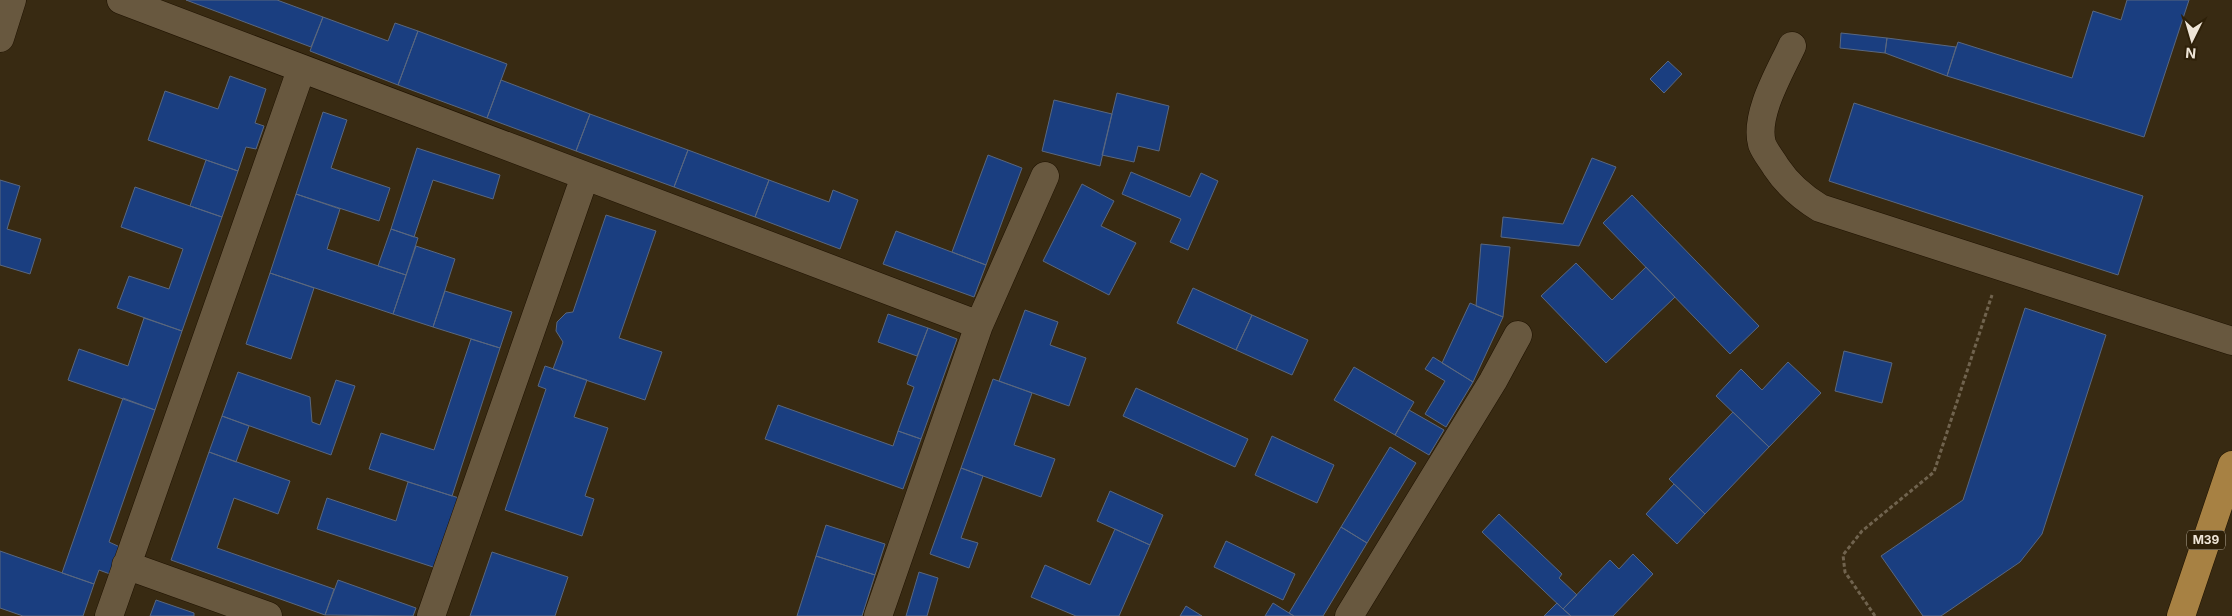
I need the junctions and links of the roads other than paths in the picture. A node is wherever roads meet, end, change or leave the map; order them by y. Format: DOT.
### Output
graph roads {
  1 [pos="12,0"];
  2 [pos="122,0"];
  3 [pos="0,38"];
  4 [pos="1792,46"];
  5 [pos="301,70"];
  6 [pos="585,176"];
  7 [pos="1045,176"];
  8 [pos="979,325"];
  9 [pos="1518,335"];
  10 [pos="2232,341"];
  11 [pos="2232,464"];
  12 [pos="126,565"];
  13 [pos="109,616"];
  14 [pos="268,616"];
  15 [pos="431,616"];
  16 [pos="878,616"];
  17 [pos="1349,616"];
  18 [pos="2180,616"];
  1 -- 3 [label="street"];
  2 -- 5 [label="street"];
  4 -- 10 [label="street"];
  5 -- 6 [label="street"];
  5 -- 12 [label="street"];
  6 -- 8 [label="street"];
  6 -- 15 [label="street"];
  7 -- 8 [label="street"];
  8 -- 16 [label="street"];
  9 -- 17 [label="street"];
  11 -- 18 [label="highway, M39"];
  12 -- 13 [label="street"];
  12 -- 14 [label="street"];
}
